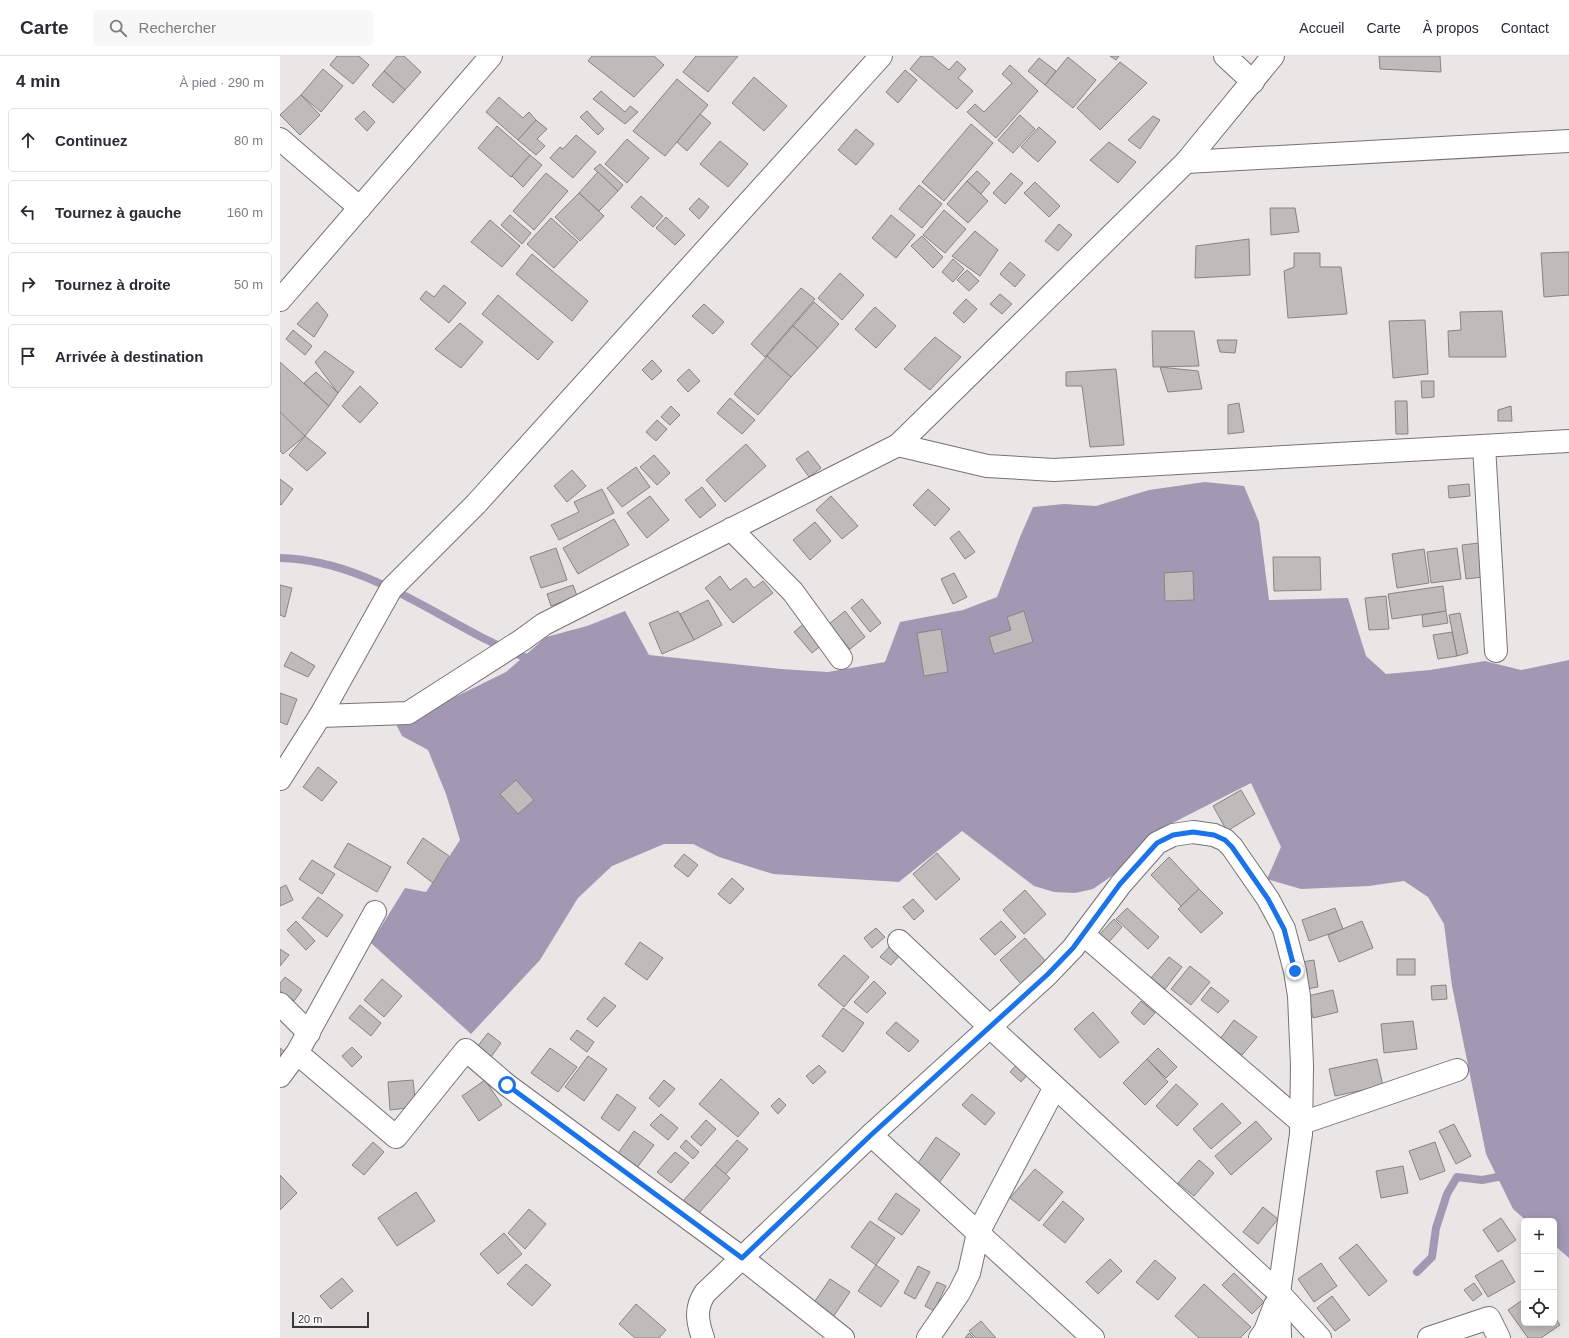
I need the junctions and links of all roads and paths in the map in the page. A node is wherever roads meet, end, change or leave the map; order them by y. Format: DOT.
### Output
graph roads {
  1 [pos="491,56"];
  2 [pos="881,56"];
  3 [pos="1225,56"];
  4 [pos="1273,56"];
  5 [pos="1253,82"];
  6 [pos="280,139"];
  7 [pos="1569,141"];
  8 [pos="1186,162"];
  9 [pos="360,208"];
  10 [pos="280,300"];
  11 [pos="1569,441"];
  12 [pos="898,445"];
  13 [pos="1484,446"];
  14 [pos="731,529"];
  15 [pos="1496,651"];
  16 [pos="841,658"];
  17 [pos="320,716"];
  18 [pos="280,779"];
  19 [pos="375,912"];
  20 [pos="1084,935"];
  21 [pos="899,940"];
  22 [pos="280,1004"];
  23 [pos="990,1027"];
  24 [pos="309,1033"];
  25 [pos="297,1054"];
  26 [pos="1457,1070"];
  27 [pos="280,1076"];
  28 [pos="1055,1087"];
  29 [pos="1302,1122"];
  30 [pos="871,1135"];
  31 [pos="978,1233"];
  32 [pos="742,1258"];
  33 [pos="1280,1293"];
  34 [pos="703,1338"];
  35 [pos="843,1338"];
  36 [pos="928,1338"];
  37 [pos="1093,1338"];
  38 [pos="1260,1338"];
  39 [pos="1280,1338"];
  40 [pos="1320,1338"];
  41 [pos="1429,1338"];
  42 [pos="1499,1338"];
  1 -- 9 [label="street"];
  2 -- 17 [label="street"];
  3 -- 5 [label="street"];
  4 -- 5 [label="street"];
  5 -- 8 [label="street"];
  6 -- 9 [label="street"];
  7 -- 8 [label="street"];
  8 -- 12 [label="street"];
  9 -- 10 [label="street"];
  11 -- 13 [label="street"];
  12 -- 13 [label="street"];
  12 -- 14 [label="street"];
  13 -- 15 [label="street"];
  14 -- 16 [label="street"];
  14 -- 17 [label="street"];
  17 -- 18 [label="street"];
  19 -- 24 [label="street"];
  20 -- 23 [label="street"];
  20 -- 29 [label="street"];
  20 -- 29 [label="street"];
  21 -- 23 [label="street"];
  22 -- 24 [label="street"];
  23 -- 28 [label="street"];
  23 -- 30 [label="street"];
  24 -- 25 [label="street"];
  25 -- 27 [label="street"];
  25 -- 32 [label="street"];
  26 -- 29 [label="street"];
  28 -- 31 [label="street"];
  28 -- 33 [label="street"];
  29 -- 33 [label="street"];
  30 -- 31 [label="street"];
  30 -- 32 [label="street"];
  31 -- 36 [label="street"];
  31 -- 37 [label="street"];
  32 -- 34 [label="street"];
  32 -- 35 [label="street"];
  33 -- 38 [label="street"];
  33 -- 39 [label="street"];
  33 -- 40 [label="street"];
  41 -- 42 [label="street"];
}
